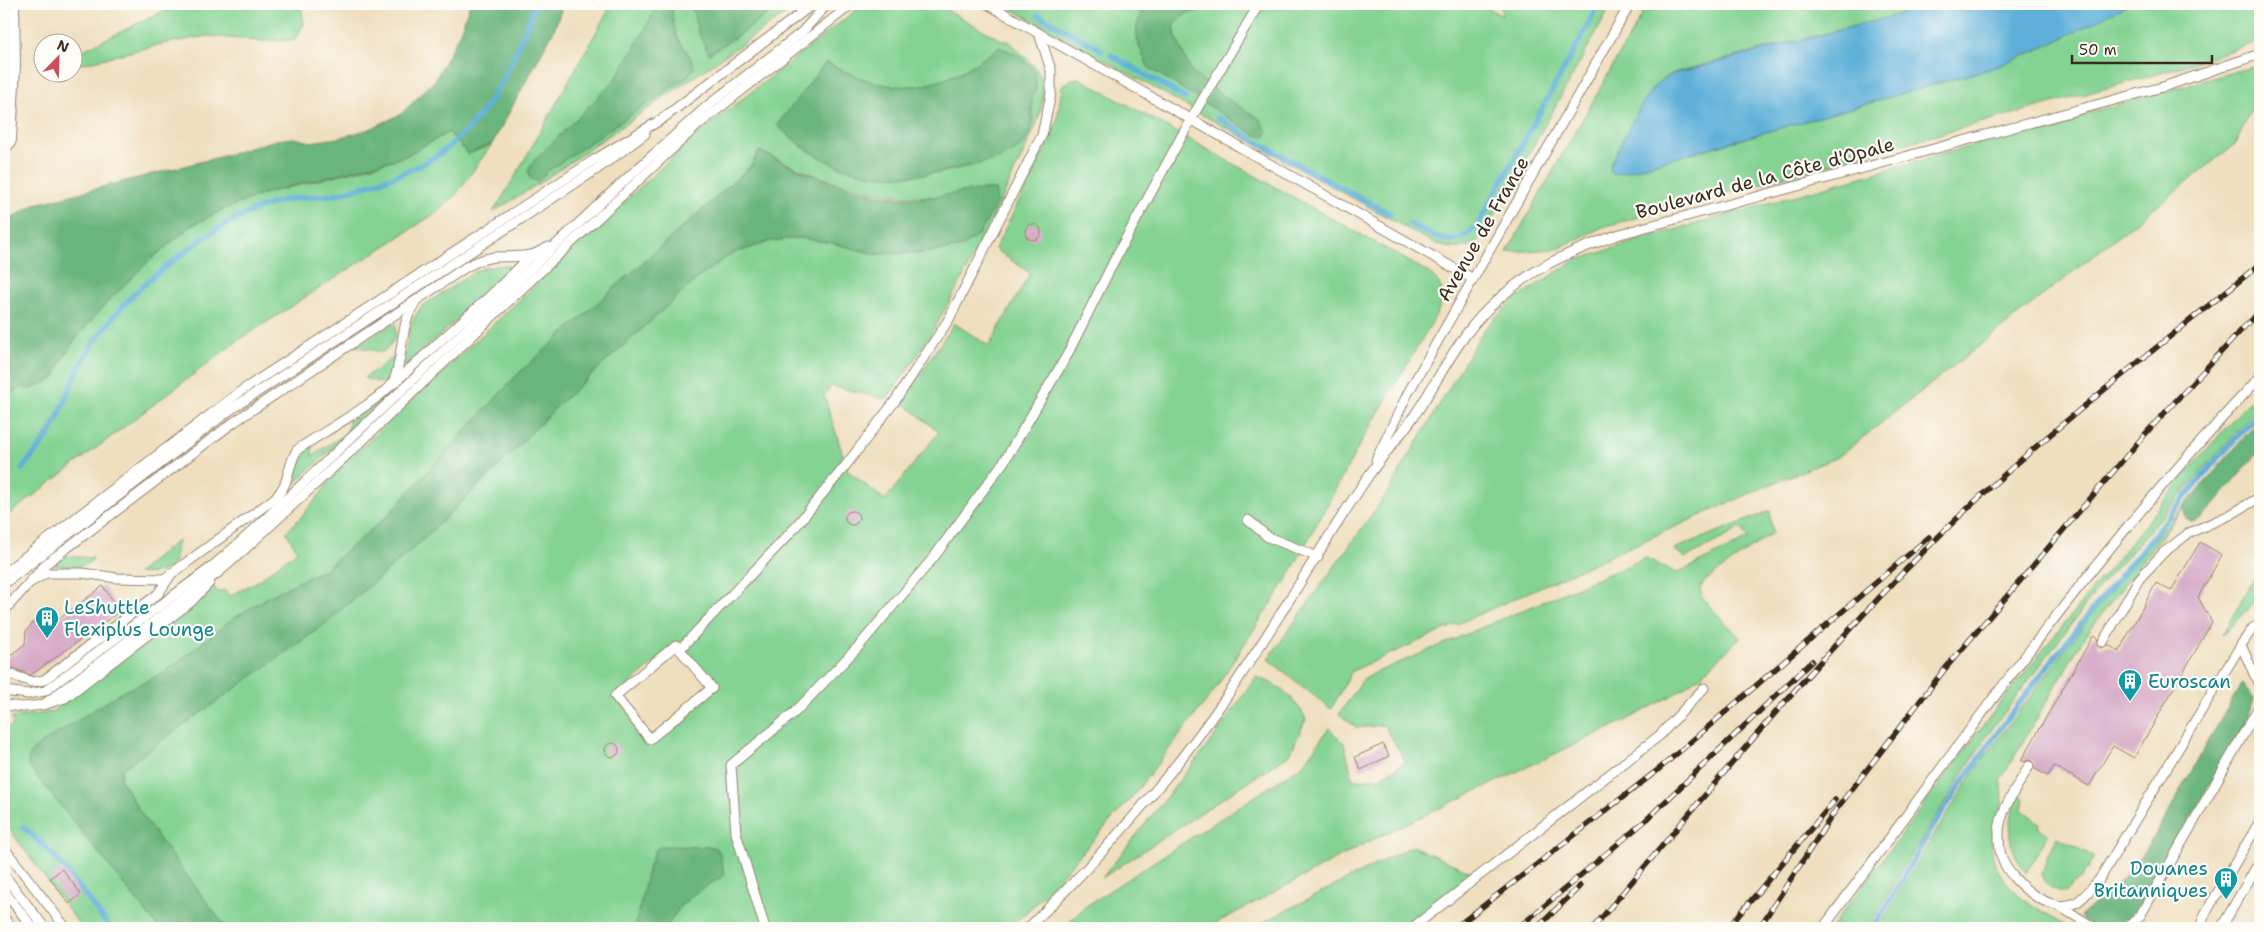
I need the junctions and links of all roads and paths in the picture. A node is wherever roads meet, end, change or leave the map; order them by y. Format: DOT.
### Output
graph roads {
  1 [pos="7,4"];
  2 [pos="814,4"];
  3 [pos="827,4"];
  4 [pos="852,4"];
  5 [pos="987,4"];
  6 [pos="1259,4"];
  7 [pos="1630,4"];
  8 [pos="1039,33"];
  9 [pos="804,35"];
  10 [pos="2260,54"];
  11 [pos="773,60"];
  12 [pos="750,73"];
  13 [pos="739,94"];
  14 [pos="662,119"];
  15 [pos="1191,119"];
  16 [pos="4,139"];
  17 [pos="557,243"];
  18 [pos="532,255"];
  19 [pos="1473,279"];
  20 [pos="415,303"];
  21 [pos="2260,377"];
  22 [pos="390,386"];
  23 [pos="1370,474"];
  24 [pos="2260,497"];
  25 [pos="1248,520"];
  26 [pos="1318,557"];
  27 [pos="4,573"];
  28 [pos="170,575"];
  29 [pos="29,583"];
  30 [pos="4,584"];
  31 [pos="4,611"];
  32 [pos="2260,624"];
  33 [pos="2103,642"];
  34 [pos="2241,645"];
  35 [pos="680,650"];
  36 [pos="4,672"];
  37 [pos="2260,687"];
  38 [pos="1704,688"];
  39 [pos="4,691"];
  40 [pos="2260,695"];
  41 [pos="4,705"];
  42 [pos="2029,766"];
  43 [pos="2260,822"];
  44 [pos="4,848"];
  45 [pos="2260,861"];
  46 [pos="4,875"];
  47 [pos="4,891"];
  48 [pos="2059,906"];
  49 [pos="4,918"];
  50 [pos="12,928"];
  51 [pos="33,928"];
  52 [pos="45,928"];
  53 [pos="66,928"];
  54 [pos="765,928"];
  55 [pos="1028,928"];
  56 [pos="1412,928"];
  57 [pos="1823,928"];
  58 [pos="2095,928"];
  59 [pos="2127,928"];
  60 [pos="2200,928"];
  61 [pos="2221,928"];
  1 -- 16 [label="main road"];
  2 -- 14 [label="lane"];
  3 -- 9 [label="lane"];
  4 -- 9 [label="lane"];
  5 -- 8 [label="lane"];
  6 -- 15 [label="lane"];
  7 -- 19 [label="lane, Avenue de France"];
  8 -- 15 [label="lane"];
  8 -- 35 [label="lane"];
  9 -- 11 [label="lane"];
  9 -- 12 [label="lane"];
  9 -- 13 [label="lane"];
  10 -- 23 [label="lane, Boulevard de la Côte d'Opale"];
  11 -- 12 [label="lane"];
  11 -- 13 [label="lane"];
  12 -- 17 [label="lane"];
  13 -- 41 [label="lane"];
  14 -- 27 [label="lane"];
  14 -- 30 [label="lane"];
  15 -- 19 [label="lane"];
  15 -- 54 [label="lane"];
  17 -- 18 [label="lane"];
  17 -- 39 [label="lane"];
  18 -- 20 [label="lane"];
  18 -- 22 [label="lane"];
  19 -- 23 [label="lane, Avenue de France"];
  20 -- 22 [label="lane"];
  20 -- 29 [label="lane"];
  21 -- 57 [label="lane"];
  22 -- 28 [label="lane"];
  23 -- 26 [label="lane"];
  24 -- 33 [label="lane"];
  25 -- 26 [label="lane"];
  26 -- 55 [label="lane"];
  28 -- 29 [label="lane"];
  28 -- 36 [label="lane"];
  29 -- 31 [label="lane"];
  32 -- 34 [label="lane"];
  34 -- 37 [label="lane"];
  34 -- 48 [label="lane"];
  35 -- 35 [label="lane"];
  38 -- 56 [label="lane"];
  40 -- 59 [label="lane"];
  42 -- 48 [label="lane"];
  43 -- 60 [label="lane"];
  44 -- 53 [label="lane"];
  45 -- 61 [label="lane"];
  46 -- 52 [label="lane"];
  47 -- 51 [label="lane"];
  48 -- 58 [label="lane"];
  49 -- 50 [label="lane"];
}
